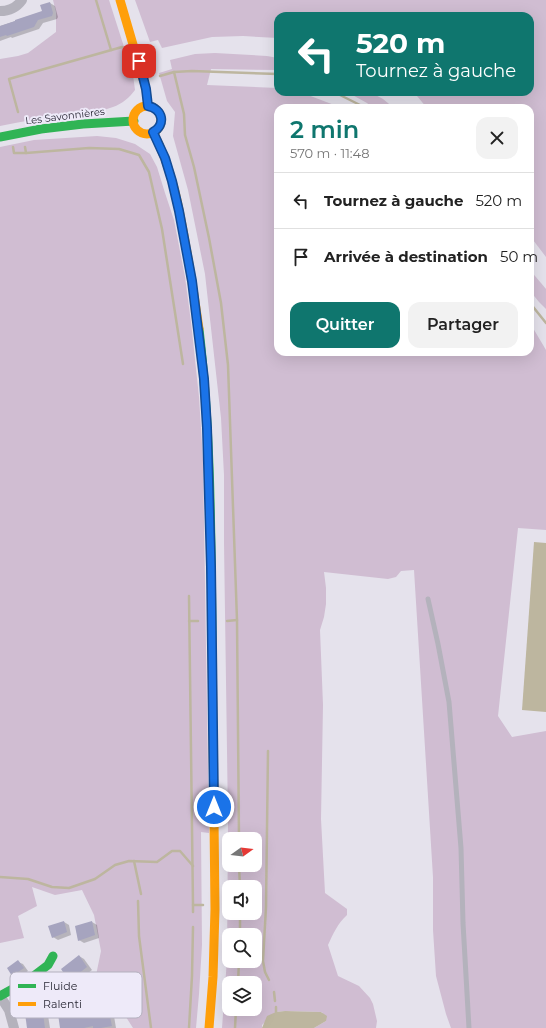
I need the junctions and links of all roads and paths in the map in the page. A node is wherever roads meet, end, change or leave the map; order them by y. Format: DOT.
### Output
graph roads {
  1 [pos="22,0"];
  2 [pos="120,0"];
  3 [pos="0,11"];
  4 [pos="148,106"];
  5 [pos="134,121"];
  6 [pos="153,132"];
  7 [pos="0,137"];
  8 [pos="428,599"];
  9 [pos="53,956"];
  10 [pos="39,972"];
  11 [pos="10,990"];
  12 [pos="0,996"];
  13 [pos="10,1014"];
  14 [pos="11,1018"];
  15 [pos="14,1028"];
  16 [pos="209,1028"];
  17 [pos="469,1028"];
  1 -- 3 [label="street"];
  2 -- 4 [label="main road"];
  4 -- 5 [label="main road"];
  4 -- 6 [label="main road"];
  5 -- 6 [label="main road"];
  5 -- 7 [label="main road, Les Savonnières"];
  6 -- 16 [label="main road"];
  8 -- 17 [label="lane"];
  9 -- 10 [label="main road"];
  11 -- 12 [label="main road"];
  12 -- 13 [label="street"];
  14 -- 15 [label="street"];
}
